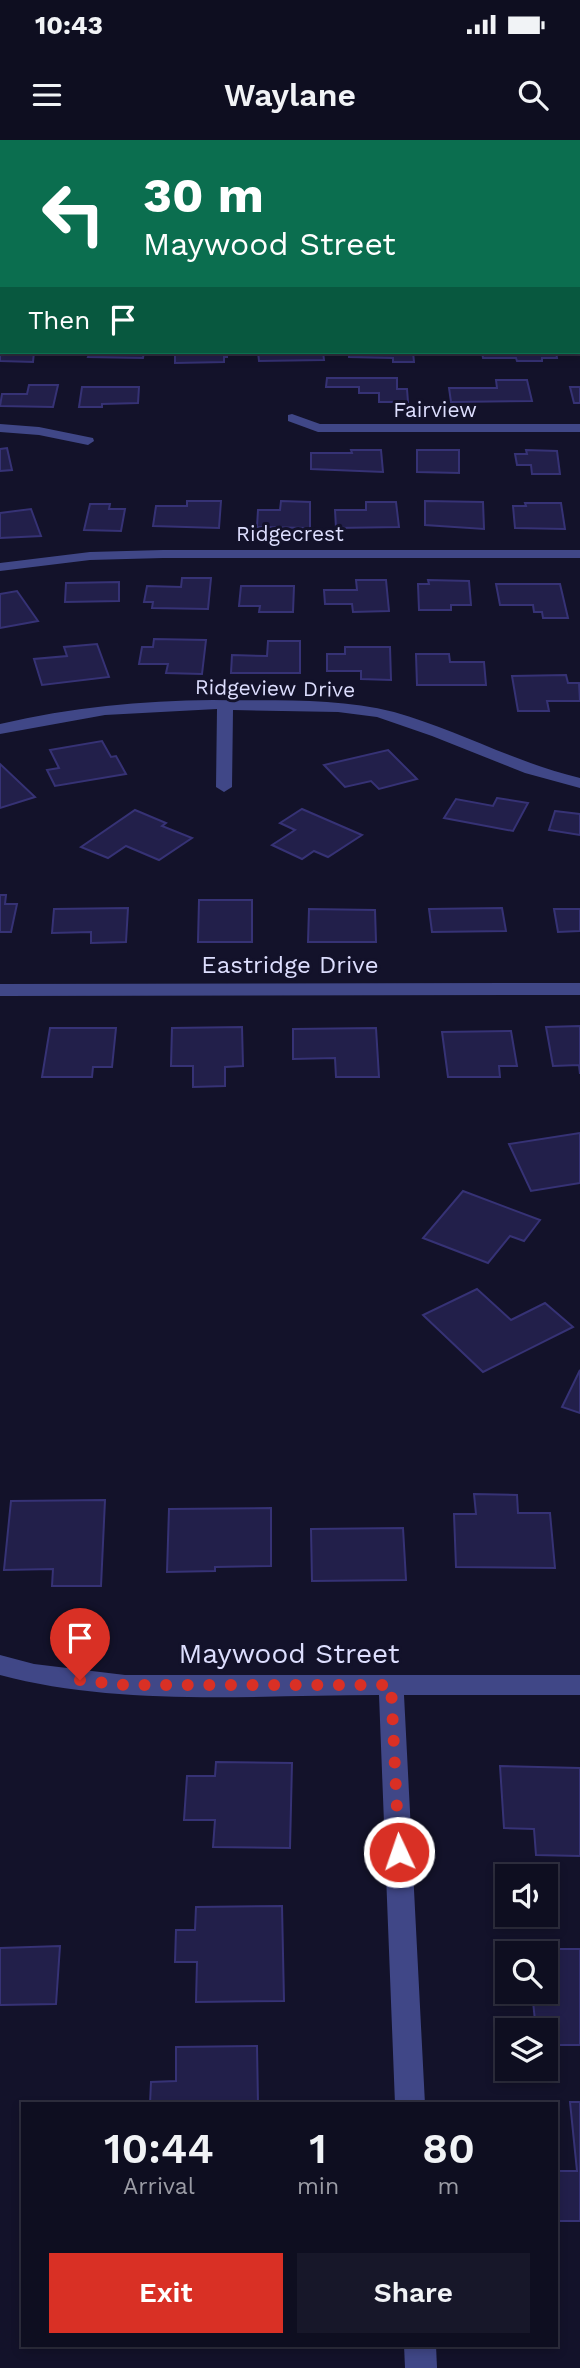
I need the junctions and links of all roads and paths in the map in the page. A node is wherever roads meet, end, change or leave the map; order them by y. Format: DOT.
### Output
graph roads {
  1 [pos="292,418"];
  2 [pos="0,428"];
  3 [pos="580,428"];
  4 [pos="88,441"];
  5 [pos="580,554"];
  6 [pos="0,567"];
  7 [pos="225,705"];
  8 [pos="0,729"];
  9 [pos="580,783"];
  10 [pos="224,787"];
  11 [pos="580,989"];
  12 [pos="0,990"];
  13 [pos="0,1665"];
  14 [pos="391,1685"];
  15 [pos="580,1685"];
  16 [pos="410,2102"];
  17 [pos="420,2347"];
  18 [pos="421,2368"];
  1 -- 3 [label="street, Fairview"];
  2 -- 4 [label="street"];
  5 -- 6 [label="street, Ridgecrest"];
  7 -- 8 [label="street, Ridgeview Drive"];
  7 -- 9 [label="street, Ridgeview Drive"];
  7 -- 10 [label="street"];
  11 -- 12 [label="street, Eastridge Drive"];
  13 -- 14 [label="street, Maywood Street"];
  14 -- 15 [label="street, Maywood Street"];
  14 -- 16 [label="street"];
  17 -- 18 [label="street"];
}
